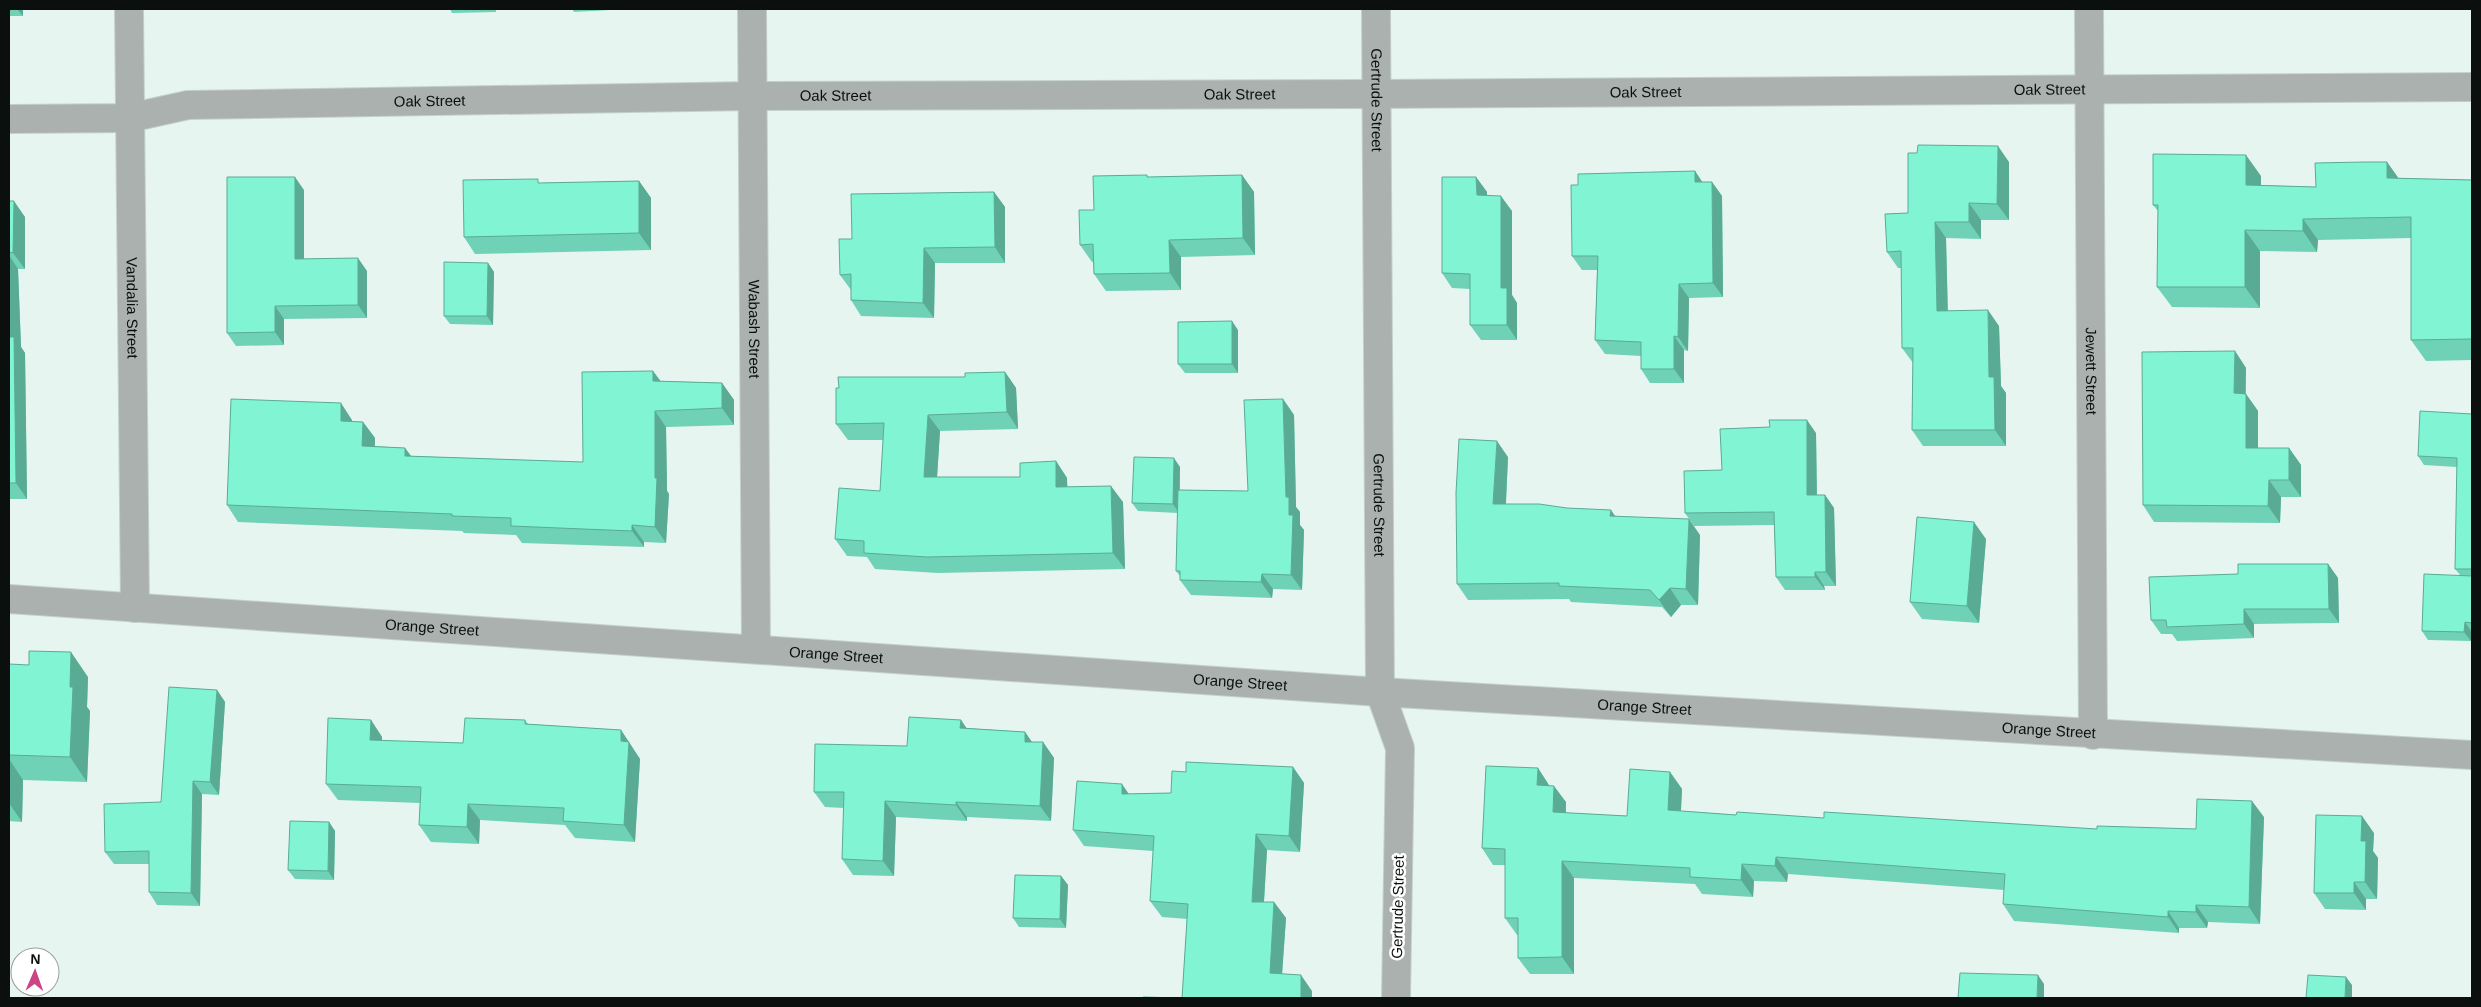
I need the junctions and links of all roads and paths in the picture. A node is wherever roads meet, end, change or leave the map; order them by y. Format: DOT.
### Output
graph roads {
  1 [pos="128,9"];
  2 [pos="752,9"];
  3 [pos="1376,9"];
  4 [pos="2089,9"];
  5 [pos="2472,87"];
  6 [pos="2089,88"];
  7 [pos="1376,94"];
  8 [pos="752,96"];
  9 [pos="129,118"];
  10 [pos="9,119"];
  11 [pos="9,600"];
  12 [pos="135,608"];
  13 [pos="756,649"];
  14 [pos="1380,692"];
  15 [pos="2093,735"];
  16 [pos="2472,756"];
  17 [pos="1396,998"];
  1 -- 9 [label="street, Vandalia Street"];
  2 -- 8 [label="street, Wabash Street"];
  3 -- 7 [label="street, Gertrude Street"];
  4 -- 6 [label="street, Jewett Street"];
  5 -- 6 [label="street, Oak Street"];
  6 -- 7 [label="street, Oak Street"];
  6 -- 15 [label="street, Jewett Street"];
  7 -- 8 [label="street, Oak Street"];
  7 -- 14 [label="street, Gertrude Street"];
  8 -- 9 [label="street, Oak Street"];
  8 -- 13 [label="street, Wabash Street"];
  9 -- 10 [label="street, Oak Street"];
  9 -- 12 [label="street, Vandalia Street"];
  11 -- 12 [label="street, Orange Street"];
  12 -- 13 [label="street, Orange Street"];
  13 -- 14 [label="street, Orange Street"];
  14 -- 15 [label="street, Orange Street"];
  14 -- 17 [label="street, Gertrude Street"];
  15 -- 16 [label="street, Orange Street"];
}
